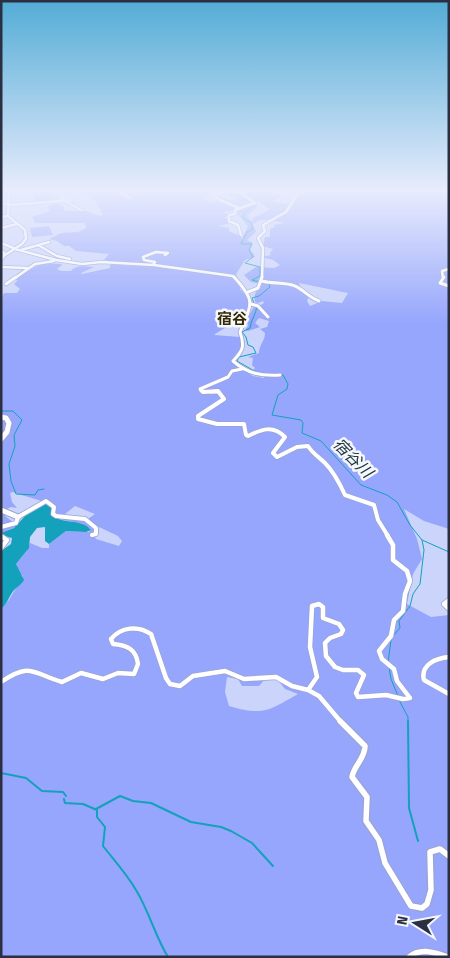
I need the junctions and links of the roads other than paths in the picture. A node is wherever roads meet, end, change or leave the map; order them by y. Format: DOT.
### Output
graph roads {
  1 [pos="25,234"];
  2 [pos="262,234"];
  3 [pos="49,242"];
  4 [pos="1,243"];
  5 [pos="38,245"];
  6 [pos="17,250"];
  7 [pos="4,253"];
  8 [pos="165,255"];
  9 [pos="70,259"];
  10 [pos="1,260"];
  11 [pos="56,260"];
  12 [pos="155,264"];
  13 [pos="1,266"];
  14 [pos="27,268"];
  15 [pos="449,268"];
  16 [pos="262,281"];
  17 [pos="6,284"];
  18 [pos="449,286"];
  19 [pos="248,292"];
  20 [pos="319,301"];
  21 [pos="250,304"];
  22 [pos="268,318"];
  23 [pos="242,369"];
  24 [pos="280,375"];
  25 [pos="1,417"];
  26 [pos="1,439"];
  27 [pos="1,510"];
  28 [pos="18,517"];
  29 [pos="1,527"];
  30 [pos="92,535"];
  31 [pos="1,536"];
  32 [pos="1,548"];
  33 [pos="449,600"];
  34 [pos="449,609"];
  35 [pos="449,657"];
  36 [pos="1,682"];
  37 [pos="308,690"];
  38 [pos="449,694"];
  39 [pos="447,853"];
  40 [pos="409,957"];
  41 [pos="448,957"];
  1 -- 6 [label="street"];
  2 -- 16 [label="street"];
  3 -- 5 [label="street"];
  4 -- 6 [label="street"];
  5 -- 6 [label="street"];
  5 -- 9 [label="street"];
  6 -- 7 [label="street"];
  6 -- 11 [label="street"];
  7 -- 10 [label="main road"];
  8 -- 12 [label="street"];
  10 -- 13 [label="street"];
  11 -- 12 [label="street"];
  11 -- 14 [label="street"];
  12 -- 19 [label="street"];
  13 -- 14 [label="street"];
  14 -- 17 [label="street"];
  15 -- 18 [label="street"];
  16 -- 19 [label="street"];
  16 -- 20 [label="street"];
  19 -- 21 [label="street"];
  21 -- 22 [label="street"];
  21 -- 23 [label="street"];
  23 -- 24 [label="street"];
  23 -- 37 [label="street"];
  25 -- 26 [label="main road"];
  27 -- 28 [label="main road"];
  28 -- 29 [label="street"];
  28 -- 30 [label="street"];
  31 -- 32 [label="street"];
  33 -- 34 [label="street"];
  35 -- 38 [label="street"];
  36 -- 37 [label="street"];
  37 -- 39 [label="street"];
  40 -- 41 [label="street"];
}
